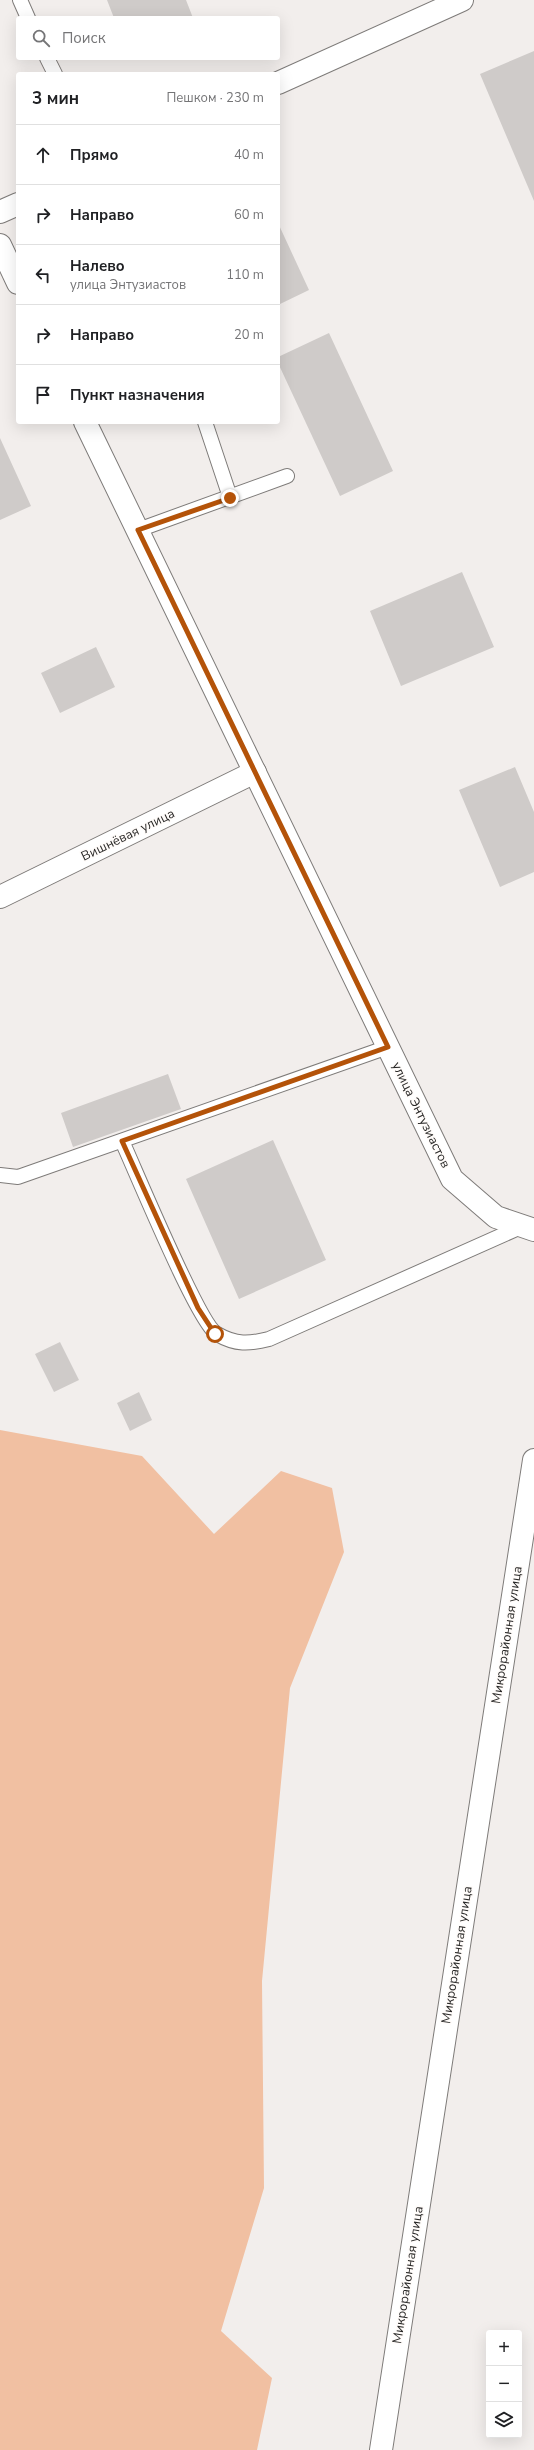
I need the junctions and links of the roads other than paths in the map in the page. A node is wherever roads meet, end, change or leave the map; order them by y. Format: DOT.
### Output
graph roads {
  1 [pos="20,0"];
  2 [pos="462,0"];
  3 [pos="27,16"];
  4 [pos="48,60"];
  5 [pos="54,72"];
  6 [pos="280,82"];
  7 [pos="16,205"];
  8 [pos="0,212"];
  9 [pos="0,245"];
  10 [pos="16,279"];
  11 [pos="86,424"];
  12 [pos="206,424"];
  13 [pos="287,476"];
  14 [pos="230,498"];
  15 [pos="138,530"];
  16 [pos="255,772"];
  17 [pos="0,897"];
  18 [pos="388,1047"];
  19 [pos="122,1141"];
  20 [pos="0,1175"];
  21 [pos="528,1228"];
  22 [pos="534,1460"];
  23 [pos="381,2450"];
  1 -- 3 [label="lane"];
  2 -- 6 [label="street"];
  4 -- 5 [label="lane"];
  7 -- 8 [label="street"];
  9 -- 10 [label="street"];
  11 -- 15 [label="street, улица Энтузиастов"];
  12 -- 14 [label="lane"];
  13 -- 14 [label="lane"];
  14 -- 15 [label="lane"];
  15 -- 16 [label="street, улица Энтузиастов"];
  16 -- 17 [label="street, Вишнёвая улица"];
  16 -- 18 [label="street, улица Энтузиастов"];
  18 -- 19 [label="lane"];
  18 -- 21 [label="street, улица Энтузиастов"];
  19 -- 20 [label="lane"];
  19 -- 21 [label="lane"];
  22 -- 23 [label="street, Микрорайонная улица"];
}
